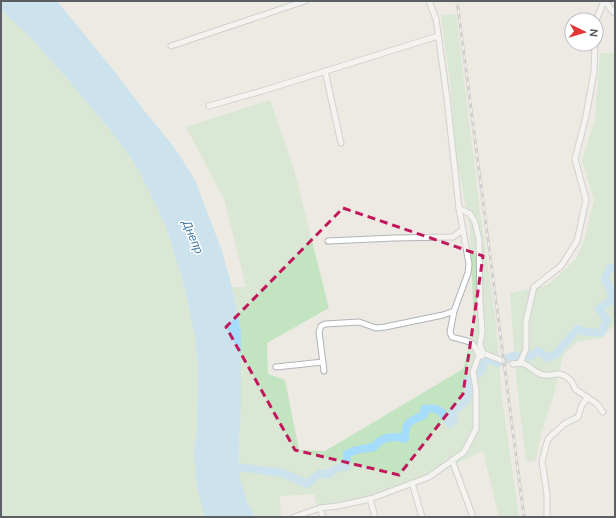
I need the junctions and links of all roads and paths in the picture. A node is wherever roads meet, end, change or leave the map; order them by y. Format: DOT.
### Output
graph roads {
  1 [pos="306,1"];
  2 [pos="429,1"];
  3 [pos="605,1"];
  4 [pos="600,12"];
  5 [pos="615,13"];
  6 [pos="438,36"];
  7 [pos="171,46"];
  8 [pos="595,52"];
  9 [pos="325,71"];
  10 [pos="209,106"];
  11 [pos="341,143"];
  12 [pos="459,208"];
  13 [pos="462,230"];
  14 [pos="328,241"];
  15 [pos="454,311"];
  16 [pos="480,355"];
  17 [pos="490,356"];
  18 [pos="503,361"];
  19 [pos="323,362"];
  20 [pos="520,363"];
  21 [pos="514,364"];
  22 [pos="276,367"];
  23 [pos="324,371"];
  24 [pos="587,398"];
  25 [pos="603,412"];
  26 [pos="452,460"];
  27 [pos="412,484"];
  28 [pos="370,499"];
  29 [pos="320,508"];
  30 [pos="294,517"];
  31 [pos="323,517"];
  32 [pos="375,517"];
  33 [pos="422,517"];
  34 [pos="473,517"];
  35 [pos="547,517"];
  1 -- 7 [label="street"];
  2 -- 6 [label="street"];
  3 -- 4 [label="street"];
  3 -- 5 [label="street"];
  6 -- 9 [label="street"];
  6 -- 12 [label="street"];
  8 -- 20 [label="street"];
  9 -- 10 [label="street"];
  9 -- 11 [label="street"];
  12 -- 13 [label="street"];
  12 -- 17 [label="street"];
  13 -- 14 [label="street"];
  13 -- 15 [label="street"];
  15 -- 16 [label="street"];
  15 -- 19 [label="street"];
  16 -- 17 [label="street"];
  16 -- 26 [label="street"];
  17 -- 18 [label="street"];
  19 -- 22 [label="street"];
  19 -- 23 [label="street"];
  20 -- 21 [label="street"];
  20 -- 24 [label="street"];
  24 -- 25 [label="street"];
  24 -- 35 [label="street"];
  26 -- 27 [label="street"];
  26 -- 34 [label="street"];
  27 -- 28 [label="street"];
  27 -- 33 [label="street"];
  28 -- 29 [label="street"];
  28 -- 32 [label="street"];
  29 -- 30 [label="street"];
  29 -- 31 [label="street"];
}
